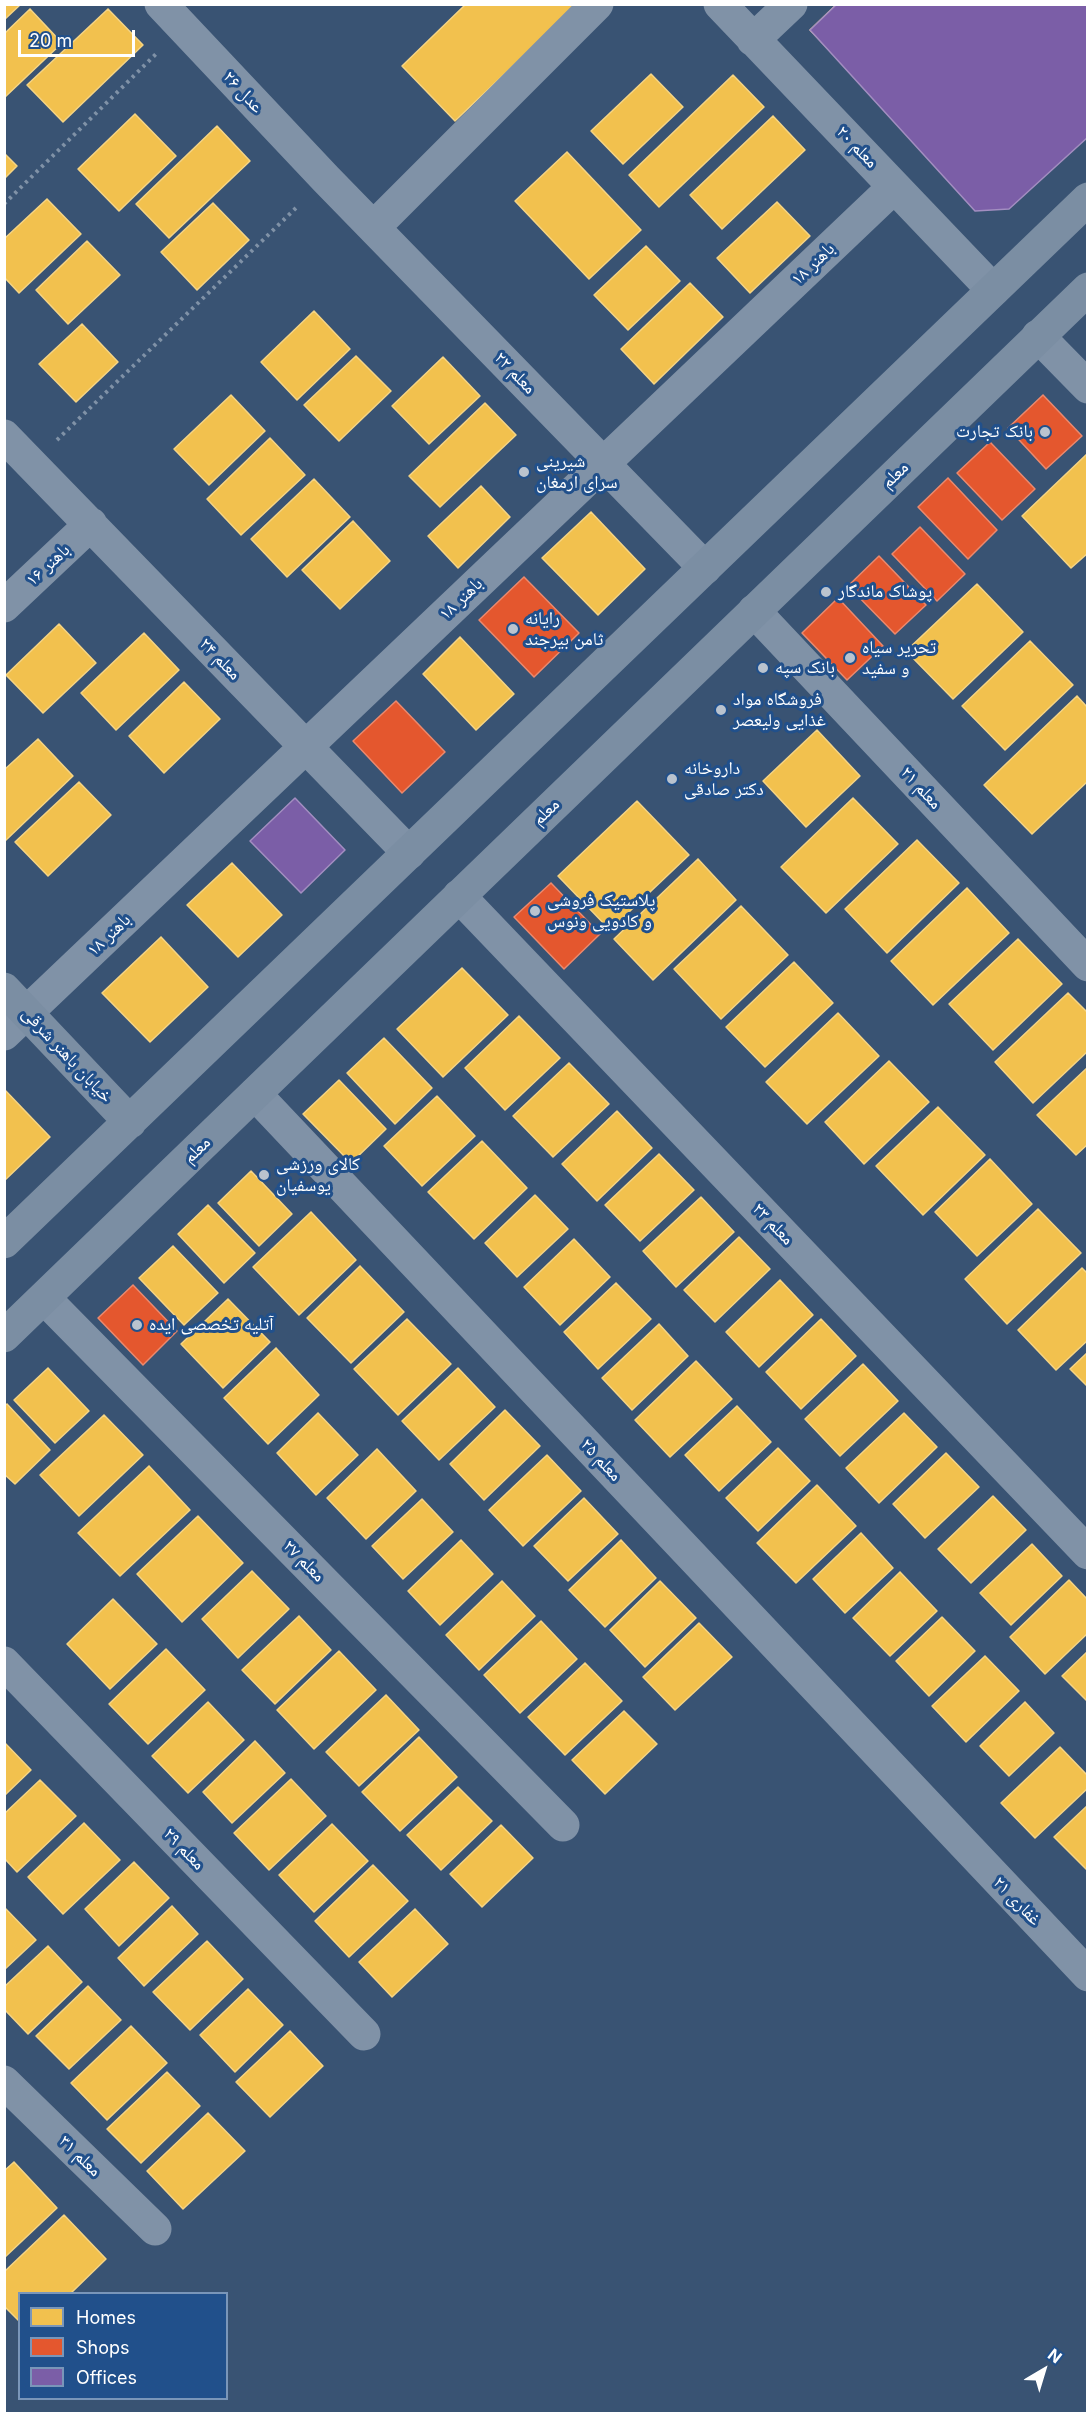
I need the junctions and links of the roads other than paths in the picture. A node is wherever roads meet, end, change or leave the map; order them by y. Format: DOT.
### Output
graph roads {
  1 [pos="161,4"];
  2 [pos="597,4"];
  3 [pos="720,4"];
  4 [pos="791,4"];
  5 [pos="753,39"];
  6 [pos="326,179"];
  7 [pos="894,187"];
  8 [pos="1088,199"];
  9 [pos="374,227"];
  10 [pos="1088,289"];
  11 [pos="993,290"];
  12 [pos="1038,336"];
  13 [pos="1088,387"];
  14 [pos="4,436"];
  15 [pos="603,463"];
  16 [pos="91,524"];
  17 [pos="705,568"];
  18 [pos="4,606"];
  19 [pos="754,611"];
  20 [pos="306,747"];
  21 [pos="408,853"];
  22 [pos="459,896"];
  23 [pos="1088,965"];
  24 [pos="4,988"];
  25 [pos="16,1023"];
  26 [pos="255,1094"];
  27 [pos="130,1122"];
  28 [pos="4,1242"];
  29 [pos="44,1298"];
  30 [pos="4,1336"];
  31 [pos="1088,1553"];
  32 [pos="4,1663"];
  33 [pos="563,1825"];
  34 [pos="946,1827"];
  35 [pos="1088,1975"];
  36 [pos="363,2034"];
  37 [pos="4,2082"];
  38 [pos="155,2229"];
  1 -- 6 [label="street, عدل ۲۶"];
  2 -- 9 [label="street"];
  3 -- 5 [label="street, معلم ۲۰"];
  4 -- 5 [label="street"];
  5 -- 7 [label="street, معلم ۲۰"];
  6 -- 9 [label="street, معلم ۲۲"];
  7 -- 11 [label="street, معلم ۲۰"];
  7 -- 15 [label="street, باهنر ۱۸"];
  8 -- 11 [label="main road"];
  9 -- 15 [label="street, معلم ۲۲"];
  10 -- 12 [label="main road, معلم"];
  11 -- 17 [label="main road"];
  12 -- 13 [label="street"];
  12 -- 19 [label="main road, معلم"];
  14 -- 16 [label="street, معلم ۲۴"];
  15 -- 17 [label="street, معلم ۲۲"];
  15 -- 20 [label="street, باهنر ۱۸"];
  16 -- 18 [label="street, باهنر ۱۶"];
  16 -- 20 [label="street, معلم ۲۴"];
  17 -- 21 [label="main road"];
  19 -- 22 [label="main road, معلم"];
  19 -- 23 [label="street, معلم ۲۱"];
  20 -- 21 [label="street, معلم ۲۴"];
  20 -- 25 [label="street, باهنر ۱۸"];
  21 -- 27 [label="main road"];
  22 -- 26 [label="main road, معلم"];
  22 -- 31 [label="street, معلم ۲۳"];
  24 -- 25 [label="main road, خیابان باهنر شرقی"];
  25 -- 27 [label="main road, خیابان باهنر شرقی"];
  26 -- 29 [label="main road, معلم"];
  26 -- 34 [label="street, معلم ۲۵"];
  27 -- 28 [label="main road"];
  29 -- 30 [label="main road, معلم"];
  29 -- 33 [label="street, معلم ۲۷"];
  32 -- 36 [label="street, معلم ۲۹"];
  34 -- 35 [label="street, غفاری ۲۱"];
  37 -- 38 [label="street, معلم ۳۱"];
}
